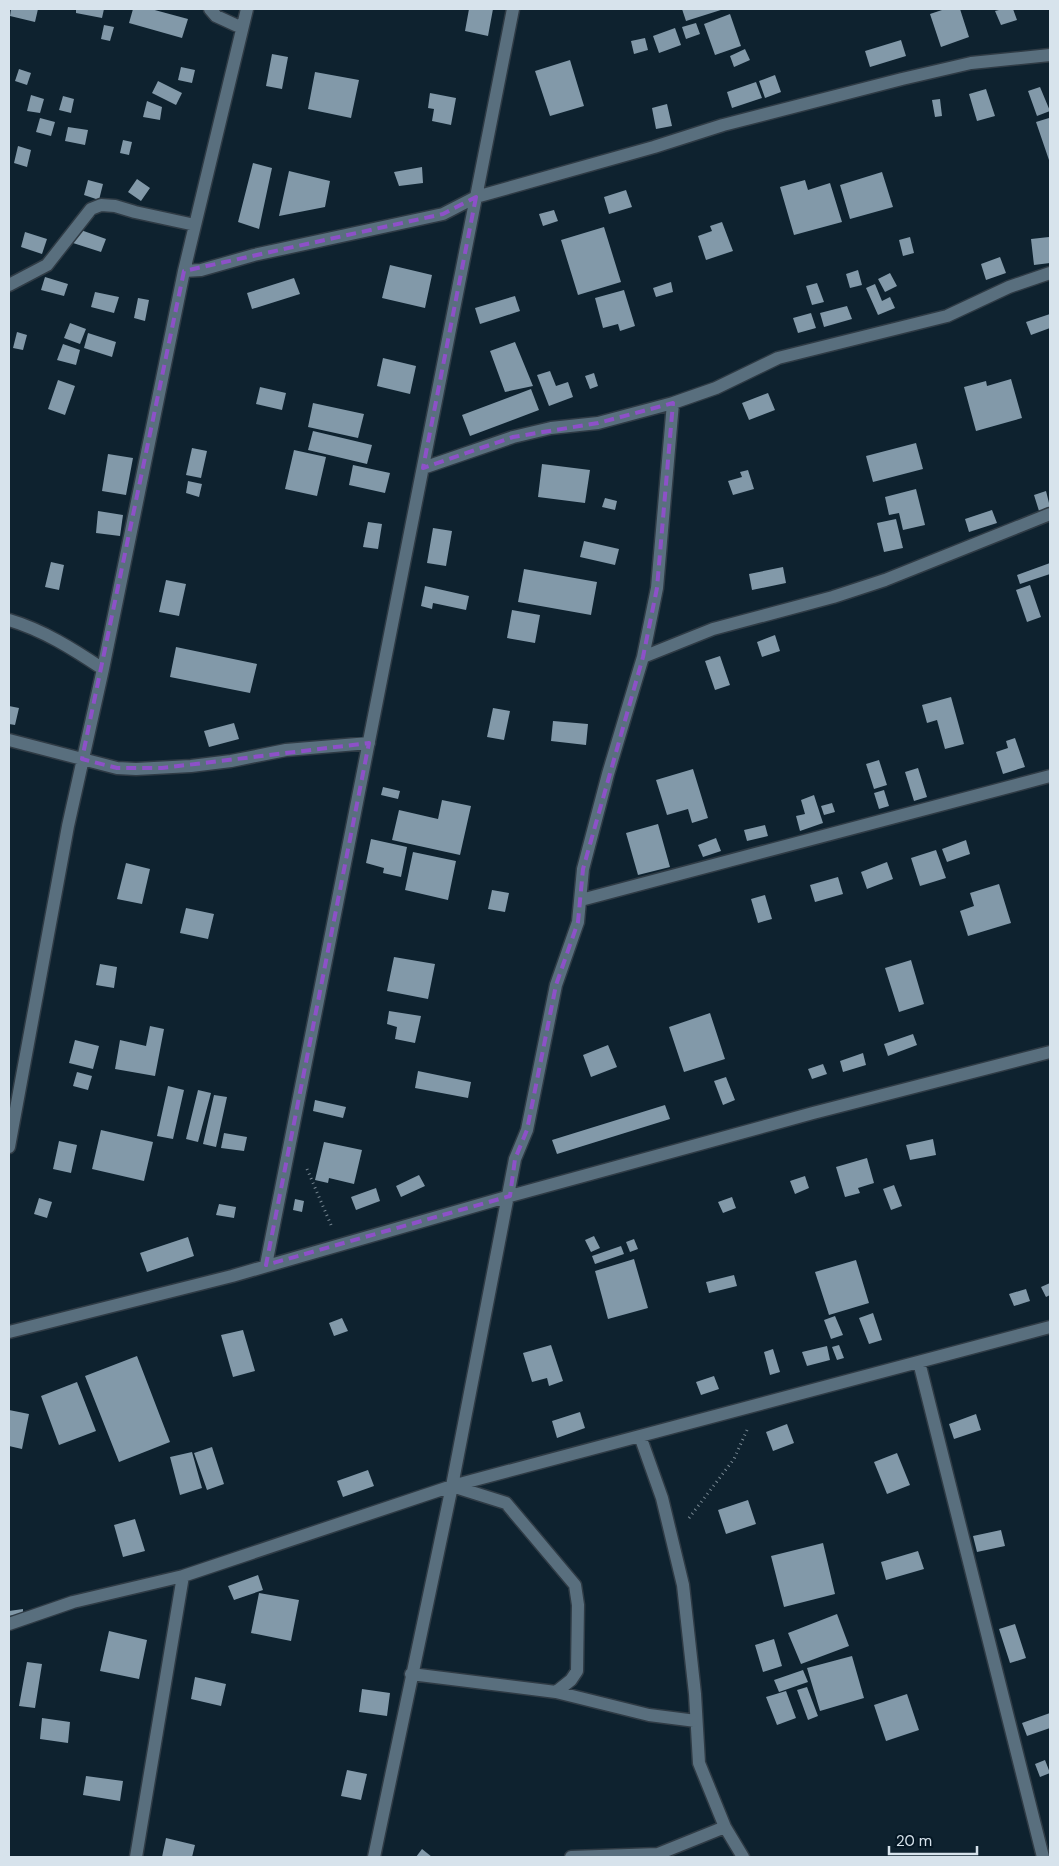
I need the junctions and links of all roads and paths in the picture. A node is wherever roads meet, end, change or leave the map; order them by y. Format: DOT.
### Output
graph roads {
  1 [pos="210,9"];
  2 [pos="247,9"];
  3 [pos="513,9"];
  4 [pos="242,28"];
  5 [pos="1050,55"];
  6 [pos="476,197"];
  7 [pos="195,225"];
  8 [pos="184,271"];
  9 [pos="1050,273"];
  10 [pos="9,285"];
  11 [pos="673,403"];
  12 [pos="423,468"];
  13 [pos="1050,514"];
  14 [pos="9,620"];
  15 [pos="643,657"];
  16 [pos="103,669"];
  17 [pos="9,740"];
  18 [pos="369,743"];
  19 [pos="82,759"];
  20 [pos="1050,776"];
  21 [pos="581,900"];
  22 [pos="1050,1052"];
  23 [pos="9,1147"];
  24 [pos="306,1166"];
  25 [pos="510,1196"];
  26 [pos="343,1245"];
  27 [pos="266,1264"];
  28 [pos="1050,1327"];
  29 [pos="9,1332"];
  30 [pos="919,1362"];
  31 [pos="759,1404"];
  32 [pos="640,1436"];
  33 [pos="452,1486"];
  34 [pos="672,1536"];
  35 [pos="183,1576"];
  36 [pos="9,1624"];
  37 [pos="411,1674"];
  38 [pos="556,1692"];
  39 [pos="696,1721"];
  40 [pos="725,1827"];
  41 [pos="136,1857"];
  42 [pos="374,1857"];
  43 [pos="571,1857"];
  44 [pos="743,1857"];
  45 [pos="1043,1857"];
  1 -- 4 [label="street"];
  2 -- 4 [label="street"];
  3 -- 6 [label="street"];
  4 -- 7 [label="street"];
  5 -- 6 [label="street"];
  6 -- 8 [label="street"];
  6 -- 12 [label="street"];
  7 -- 8 [label="street"];
  7 -- 10 [label="street"];
  8 -- 16 [label="street"];
  9 -- 11 [label="street"];
  11 -- 12 [label="street"];
  11 -- 15 [label="street"];
  12 -- 18 [label="street"];
  13 -- 15 [label="street"];
  14 -- 16 [label="street"];
  15 -- 21 [label="street"];
  16 -- 19 [label="street"];
  17 -- 19 [label="street"];
  18 -- 19 [label="street"];
  18 -- 27 [label="street"];
  19 -- 23 [label="street"];
  20 -- 21 [label="street"];
  21 -- 25 [label="street"];
  22 -- 25 [label="street"];
  24 -- 26 [label="path"];
  25 -- 26 [label="street"];
  25 -- 33 [label="street"];
  26 -- 27 [label="street"];
  27 -- 29 [label="street"];
  28 -- 30 [label="street"];
  30 -- 31 [label="street"];
  30 -- 45 [label="street"];
  31 -- 32 [label="street"];
  31 -- 34 [label="path"];
  32 -- 33 [label="street"];
  32 -- 34 [label="street"];
  33 -- 35 [label="street"];
  33 -- 37 [label="street"];
  33 -- 38 [label="street"];
  34 -- 39 [label="street"];
  35 -- 36 [label="street"];
  35 -- 41 [label="street"];
  37 -- 38 [label="street"];
  37 -- 42 [label="street"];
  38 -- 39 [label="street"];
  39 -- 40 [label="street"];
  40 -- 43 [label="street"];
  40 -- 44 [label="street"];
}
